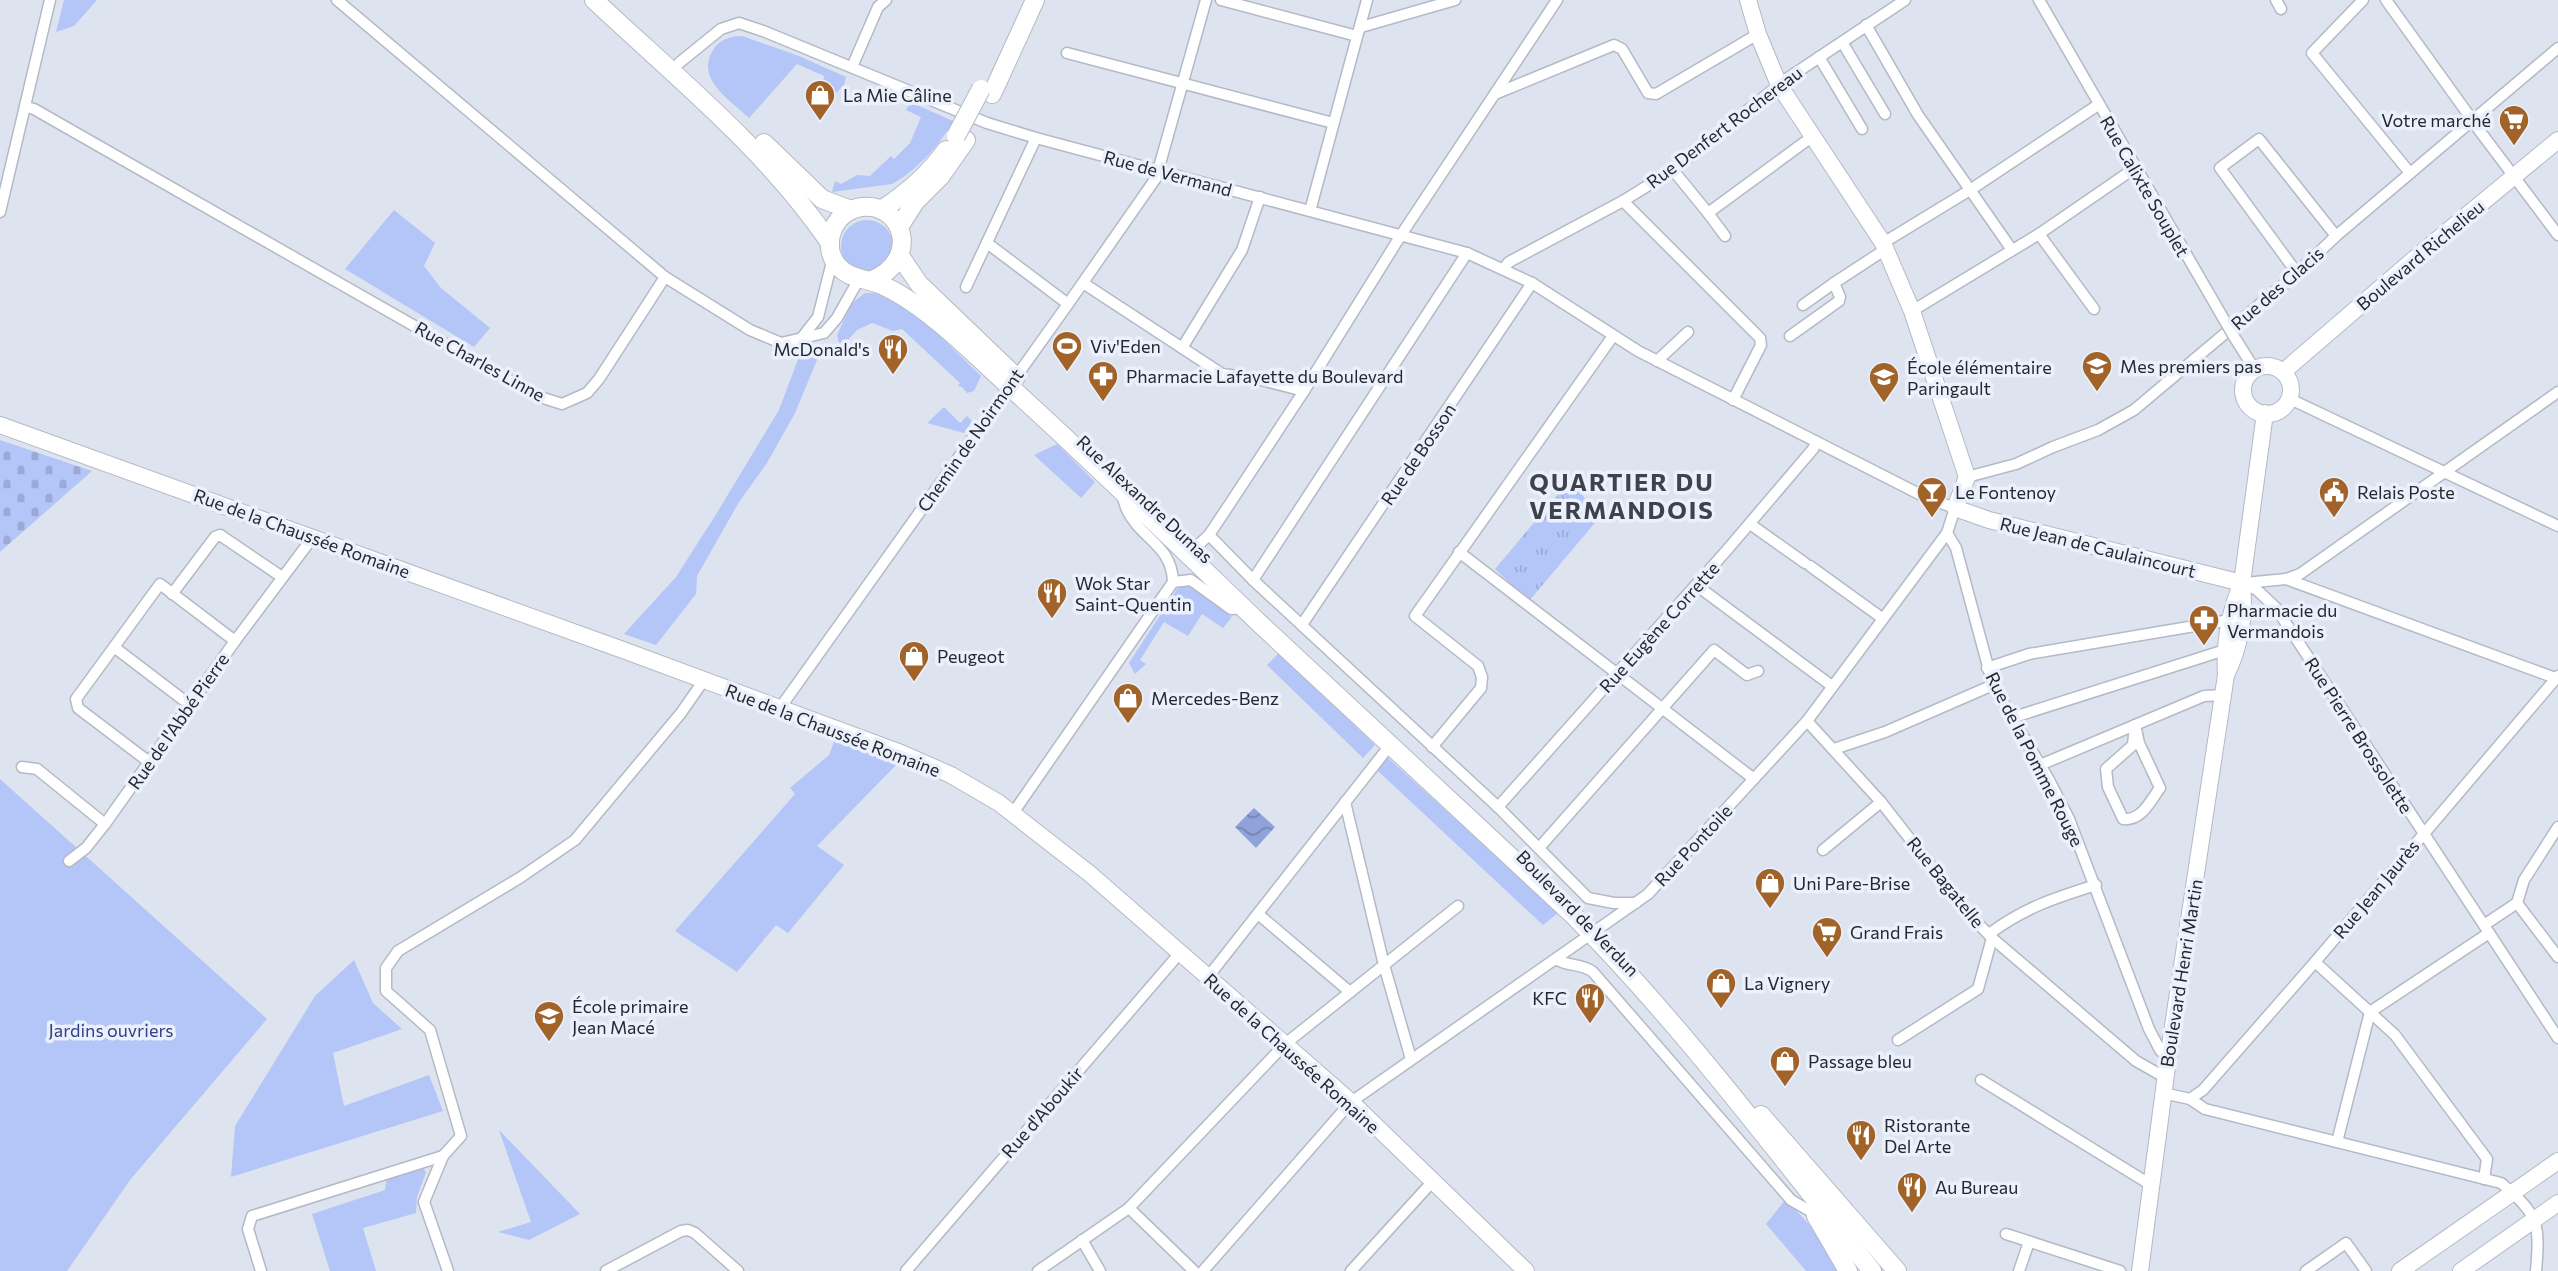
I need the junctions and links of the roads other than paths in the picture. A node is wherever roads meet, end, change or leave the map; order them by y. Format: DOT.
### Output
graph roads {
  1 [pos="50,0"];
  2 [pos="337,0"];
  3 [pos="594,0"];
  4 [pos="601,0"];
  5 [pos="612,0"];
  6 [pos="886,0"];
  7 [pos="1024,0"];
  8 [pos="1035,0"];
  9 [pos="1206,0"];
  10 [pos="1221,0"];
  11 [pos="1367,0"];
  12 [pos="1455,0"];
  13 [pos="1557,0"];
  14 [pos="1748,0"];
  15 [pos="1905,0"];
  16 [pos="2039,0"];
  17 [pos="2363,0"];
  18 [pos="2386,0"];
  19 [pos="1866,26"];
  20 [pos="1359,32"];
  21 [pos="1758,34"];
  22 [pos="1842,42"];
  23 [pos="2558,48"];
  24 [pos="1067,53"];
  25 [pos="1819,57"];
  26 [pos="674,67"];
  27 [pos="852,67"];
  28 [pos="1182,83"];
  29 [pos="1779,85"];
  30 [pos="986,92"];
  31 [pos="1495,94"];
  32 [pos="2098,105"];
  33 [pos="26,107"];
  34 [pos="1885,114"];
  35 [pos="1333,123"];
  36 [pos="1862,129"];
  37 [pos="1813,136"];
  38 [pos="961,138"];
  39 [pos="1036,138"];
  40 [pos="2558,140"];
  41 [pos="2135,168"];
  42 [pos="1158,170"];
  43 [pos="1673,170"];
  44 [pos="2410,173"];
  45 [pos="2515,175"];
  46 [pos="1970,190"];
  47 [pos="1260,197"];
  48 [pos="1623,201"];
  49 [pos="851,210"];
  50 [pos="881,210"];
  51 [pos="1310,211"];
  52 [pos="0,212"];
  53 [pos="1708,213"];
  54 [pos="899,227"];
  55 [pos="2039,234"];
  56 [pos="1401,235"];
  57 [pos="2558,235"];
  58 [pos="1725,236"];
  59 [pos="2336,236"];
  60 [pos="987,243"];
  61 [pos="1885,246"];
  62 [pos="2012,250"];
  63 [pos="831,251"];
  64 [pos="1467,253"];
  65 [pos="900,256"];
  66 [pos="1503,268"];
  67 [pos="2297,273"];
  68 [pos="665,277"];
  69 [pos="865,279"];
  70 [pos="1083,283"];
  71 [pos="1532,283"];
  72 [pos="1834,283"];
  73 [pos="966,287"];
  74 [pos="1068,304"];
  75 [pos="1803,305"];
  76 [pos="2094,309"];
  77 [pos="1912,312"];
  78 [pos="1688,332"];
  79 [pos="1613,336"];
  80 [pos="1790,336"];
  81 [pos="800,340"];
  82 [pos="1182,348"];
  83 [pos="1657,361"];
  84 [pos="2255,370"];
  85 [pos="2283,372"];
  86 [pos="1012,381"];
  87 [pos="1304,391"];
  88 [pos="2558,392"];
  89 [pos="2290,399"];
  90 [pos="1733,400"];
  91 [pos="2265,413"];
  92 [pos="0,425"];
  93 [pos="1816,443"];
  94 [pos="2443,472"];
  95 [pos="1967,477"];
  96 [pos="1121,492"];
  97 [pos="1955,509"];
  98 [pos="1749,524"];
  99 [pos="2558,526"];
  100 [pos="1947,533"];
  101 [pos="313,537"];
  102 [pos="1202,541"];
  103 [pos="1460,552"];
  104 [pos="282,577"];
  105 [pos="2286,579"];
  106 [pos="1253,580"];
  107 [pos="1173,582"];
  108 [pos="2242,583"];
  109 [pos="1696,585"];
  110 [pos="172,594"];
  111 [pos="1245,608"];
  112 [pos="1882,618"];
  113 [pos="2230,620"];
  114 [pos="1303,624"];
  115 [pos="235,641"];
  116 [pos="114,647"];
  117 [pos="2225,650"];
  118 [pos="1987,668"];
  119 [pos="1758,671"];
  120 [pos="1617,674"];
  121 [pos="2226,675"];
  122 [pos="2557,678"];
  123 [pos="704,680"];
  124 [pos="1993,685"];
  125 [pos="1832,686"];
  126 [pos="2223,695"];
  127 [pos="190,705"];
  128 [pos="780,708"];
  129 [pos="1661,708"];
  130 [pos="2011,718"];
  131 [pos="1807,721"];
  132 [pos="2135,725"];
  133 [pos="1394,741"];
  134 [pos="1432,747"];
  135 [pos="1835,749"];
  136 [pos="149,762"];
  137 [pos="2040,765"];
  138 [pos="22,767"];
  139 [pos="1754,779"];
  140 [pos="1345,802"];
  141 [pos="1881,802"];
  142 [pos="1499,807"];
  143 [pos="1013,813"];
  144 [pos="104,824"];
  145 [pos="2558,827"];
  146 [pos="2423,832"];
  147 [pos="1539,848"];
  148 [pos="1823,850"];
  149 [pos="69,861"];
  150 [pos="2096,885"];
  151 [pos="1636,903"];
  152 [pos="2517,903"];
  153 [pos="1458,906"];
  154 [pos="1258,914"];
  155 [pos="2486,929"];
  156 [pos="1595,932"];
  157 [pos="1990,936"];
  158 [pos="1179,954"];
  159 [pos="2558,957"];
  160 [pos="1556,959"];
  161 [pos="2315,962"];
  162 [pos="1384,965"];
  163 [pos="1208,977"];
  164 [pos="1350,992"];
  165 [pos="2370,1012"];
  166 [pos="2558,1038"];
  167 [pos="1898,1040"];
  168 [pos="1285,1044"];
  169 [pos="1411,1059"];
  170 [pos="2168,1059"];
  171 [pos="1981,1080"];
  172 [pos="2165,1086"];
  173 [pos="2190,1098"];
  174 [pos="1351,1102"];
  175 [pos="2337,1142"];
  176 [pos="443,1156"];
  177 [pos="1779,1156"];
  178 [pos="2558,1161"];
  179 [pos="1812,1171"];
  180 [pos="2484,1179"];
  181 [pos="1433,1181"];
  182 [pos="2151,1185"];
  183 [pos="2512,1194"];
  184 [pos="2558,1203"];
  185 [pos="1129,1208"];
  186 [pos="1815,1214"];
  187 [pos="2535,1219"];
  188 [pos="2006,1234"];
  189 [pos="1082,1240"];
  190 [pos="2029,1242"];
  191 [pos="261,1271"];
  192 [pos="448,1271"];
  193 [pos="606,1271"];
  194 [pos="738,1271"];
  195 [pos="906,1271"];
  196 [pos="1038,1271"];
  197 [pos="1100,1271"];
  198 [pos="1194,1271"];
  199 [pos="1203,1271"];
  200 [pos="1351,1271"];
  201 [pos="1526,1271"];
  202 [pos="1848,1271"];
  203 [pos="1872,1271"];
  204 [pos="1897,1271"];
  205 [pos="1912,1271"];
  206 [pos="2019,1271"];
  207 [pos="2120,1271"];
  208 [pos="2140,1271"];
  209 [pos="2306,1271"];
  210 [pos="2366,1271"];
  211 [pos="2400,1271"];
  212 [pos="2461,1271"];
  213 [pos="2536,1271"];
  1 -- 33 [label="street"];
  2 -- 68 [label="street"];
  3 -- 26 [label="main road"];
  4 -- 26 [label="main road"];
  5 -- 26 [label="main road"];
  6 -- 27 [label="street"];
  7 -- 30 [label="main road"];
  8 -- 30 [label="main road"];
  9 -- 28 [label="street, Chemin de Noirmont"];
  10 -- 20 [label="street"];
  11 -- 20 [label="street"];
  12 -- 20 [label="street"];
  13 -- 31 [label="street"];
  14 -- 21 [label="main road"];
  15 -- 19 [label="street, Rue Denfert Rochereau"];
  16 -- 32 [label="street, Rue Calixte Souplet"];
  17 -- 44 [label="street"];
  18 -- 45 [label="street, bridge"];
  19 -- 22 [label="street, Rue Denfert Rochereau"];
  19 -- 46 [label="street"];
  20 -- 35 [label="street"];
  21 -- 29 [label="main road"];
  21 -- 31 [label="street"];
  22 -- 25 [label="street, Rue Denfert Rochereau"];
  22 -- 34 [label="street"];
  23 -- 44 [label="street, Rue des Glacis"];
  24 -- 28 [label="street"];
  25 -- 29 [label="street, Rue Denfert Rochereau"];
  25 -- 36 [label="street"];
  26 -- 27 [label="street, Rue de Vermand"];
  26 -- 49 [label="main road"];
  26 -- 63 [label="main road"];
  27 -- 39 [label="street, Rue de Vermand"];
  28 -- 35 [label="street"];
  28 -- 42 [label="street, Chemin de Noirmont"];
  29 -- 37 [label="main road"];
  29 -- 43 [label="street, Rue Denfert Rochereau"];
  30 -- 38 [label="main road"];
  31 -- 56 [label="street"];
  32 -- 41 [label="street, Rue Calixte Souplet"];
  32 -- 46 [label="street"];
  33 -- 52 [label="street"];
  33 -- 68 [label="street, Rue Charles Linne"];
  35 -- 51 [label="street"];
  37 -- 53 [label="street"];
  37 -- 61 [label="main road"];
  38 -- 50 [label="main road"];
  38 -- 54 [label="main road"];
  39 -- 42 [label="street, Rue de Vermand"];
  39 -- 60 [label="street"];
  40 -- 45 [label="main road, Boulevard Richelieu"];
  41 -- 55 [label="street"];
  41 -- 84 [label="street, Rue Calixte Souplet, bridge"];
  42 -- 47 [label="street, Rue de Vermand"];
  42 -- 70 [label="street, Chemin de Noirmont"];
  43 -- 48 [label="street, Rue Denfert Rochereau"];
  43 -- 53 [label="street"];
  44 -- 59 [label="street, Rue des Glacis"];
  45 -- 57 [label="street"];
  45 -- 85 [label="main road, Boulevard Richelieu"];
  46 -- 61 [label="street"];
  46 -- 62 [label="street"];
  47 -- 51 [label="street, Rue de Vermand"];
  47 -- 82 [label="street"];
  48 -- 66 [label="street, Rue Denfert Rochereau"];
  48 -- 90 [label="street"];
  49 -- 50 [label="main road"];
  49 -- 63 [label="main road"];
  50 -- 54 [label="main road"];
  51 -- 56 [label="street, Rue de Vermand"];
  53 -- 58 [label="street"];
  54 -- 65 [label="main road"];
  55 -- 62 [label="street"];
  55 -- 76 [label="street"];
  56 -- 64 [label="street, Rue de Vermand"];
  56 -- 87 [label="street"];
  59 -- 67 [label="street, Rue des Glacis"];
  59 -- 67 [label="street"];
  60 -- 73 [label="street"];
  60 -- 74 [label="street"];
  61 -- 72 [label="street"];
  61 -- 77 [label="main road"];
  62 -- 77 [label="street"];
  63 -- 69 [label="main road"];
  63 -- 81 [label="street"];
  64 -- 66 [label="street, Rue de Vermand"];
  64 -- 106 [label="street"];
  65 -- 69 [label="main road"];
  65 -- 86 [label="main road, Rue Alexandre Dumas"];
  66 -- 71 [label="street, Rue de Vermand"];
  67 -- 95 [label="street, Rue des Glacis"];
  68 -- 81 [label="street"];
  69 -- 81 [label="street"];
  69 -- 86 [label="main road"];
  70 -- 74 [label="street, Chemin de Noirmont"];
  70 -- 82 [label="street"];
  71 -- 79 [label="street, Rue de Vermand"];
  71 -- 114 [label="street, Rue de Bosson"];
  72 -- 75 [label="street"];
  72 -- 80 [label="street"];
  74 -- 86 [label="street, Chemin de Noirmont"];
  77 -- 95 [label="main road"];
  78 -- 83 [label="street"];
  79 -- 83 [label="street, Rue de Vermand"];
  79 -- 103 [label="street"];
  82 -- 87 [label="street"];
  83 -- 90 [label="street, Rue de Vermand"];
  84 -- 85 [label="main road"];
  84 -- 91 [label="main road"];
  85 -- 89 [label="main road"];
  86 -- 96 [label="main road"];
  86 -- 102 [label="main road, Rue Alexandre Dumas"];
  86 -- 128 [label="street, Chemin de Noirmont"];
  87 -- 102 [label="street"];
  88 -- 94 [label="street"];
  89 -- 91 [label="main road"];
  89 -- 94 [label="street"];
  90 -- 93 [label="street, Rue de Vermand"];
  91 -- 108 [label="main road, Boulevard Henri Martin"];
  92 -- 101 [label="main road, Rue de la Chaussée Romaine"];
  93 -- 97 [label="street, Rue de Vermand"];
  93 -- 98 [label="street, Rue Eugène Corrette"];
  94 -- 99 [label="street"];
  94 -- 105 [label="street"];
  95 -- 97 [label="main road"];
  96 -- 107 [label="street"];
  96 -- 111 [label="main road"];
  97 -- 100 [label="street, Rue Pontoile"];
  97 -- 108 [label="main road, Rue Jean de Caulaincourt"];
  98 -- 109 [label="street, Rue Eugène Corrette"];
  98 -- 112 [label="street"];
  100 -- 112 [label="street, Rue Pontoile"];
  100 -- 118 [label="street, Rue de la Pomme Rouge"];
  101 -- 104 [label="street, Rue de l'Abbé Pierre"];
  101 -- 123 [label="main road, Rue de la Chaussée Romaine"];
  102 -- 106 [label="street, Rue Alexandre Dumas"];
  102 -- 133 [label="main road, Rue Alexandre Dumas"];
  103 -- 120 [label="street"];
  103 -- 134 [label="street"];
  104 -- 110 [label="street"];
  104 -- 115 [label="street, Rue de l'Abbé Pierre"];
  105 -- 108 [label="street"];
  105 -- 122 [label="street"];
  106 -- 114 [label="street, Rue Alexandre Dumas"];
  107 -- 111 [label="street"];
  107 -- 143 [label="street"];
  108 -- 113 [label="main road, Boulevard Henri Martin"];
  108 -- 121 [label="main road, Boulevard Henri Martin"];
  108 -- 146 [label="street, Rue Pierre Brossolette"];
  109 -- 120 [label="street, Rue Eugène Corrette"];
  109 -- 125 [label="street"];
  110 -- 115 [label="street"];
  110 -- 116 [label="street"];
  111 -- 133 [label="main road"];
  112 -- 125 [label="street, Rue Pontoile"];
  113 -- 117 [label="main road, Boulevard Henri Martin"];
  113 -- 118 [label="street"];
  114 -- 134 [label="street, Rue Alexandre Dumas"];
  115 -- 127 [label="street, Rue de l'Abbé Pierre"];
  116 -- 127 [label="street"];
  116 -- 136 [label="street"];
  117 -- 121 [label="main road, Boulevard Henri Martin"];
  117 -- 130 [label="street"];
  118 -- 124 [label="street, Rue de la Pomme Rouge"];
  119 -- 129 [label="street"];
  120 -- 129 [label="street"];
  120 -- 142 [label="street, Rue Eugène Corrette"];
  121 -- 126 [label="main road, Boulevard Henri Martin"];
  122 -- 146 [label="street, Rue Jean Jaurès"];
  123 -- 128 [label="main road, Rue de la Chaussée Romaine"];
  123 -- 176 [label="street"];
  124 -- 130 [label="street, Rue de la Pomme Rouge"];
  124 -- 135 [label="street"];
  125 -- 131 [label="street, Rue Pontoile"];
  126 -- 132 [label="street"];
  126 -- 170 [label="main road, Boulevard Henri Martin"];
  127 -- 136 [label="street, Rue de l'Abbé Pierre"];
  128 -- 143 [label="main road, Rue de la Chaussée Romaine"];
  129 -- 139 [label="street"];
  129 -- 147 [label="street"];
  130 -- 137 [label="street, Rue de la Pomme Rouge"];
  131 -- 135 [label="street, Rue Bagatelle"];
  131 -- 139 [label="street, Rue Pontoile"];
  132 -- 132 [label="street"];
  132 -- 137 [label="street"];
  133 -- 140 [label="street"];
  133 -- 156 [label="main road, Boulevard de Verdun"];
  134 -- 142 [label="street, Rue Alexandre Dumas"];
  135 -- 141 [label="street, Rue Bagatelle"];
  136 -- 144 [label="street, Rue de l'Abbé Pierre"];
  137 -- 150 [label="street, Rue de la Pomme Rouge"];
  138 -- 144 [label="street"];
  139 -- 151 [label="street, Rue Pontoile"];
  140 -- 154 [label="street"];
  140 -- 162 [label="street"];
  141 -- 148 [label="street"];
  141 -- 157 [label="street, Rue Bagatelle"];
  142 -- 147 [label="street, Rue Alexandre Dumas"];
  143 -- 158 [label="main road, Rue de la Chaussée Romaine"];
  144 -- 149 [label="street, Rue de l'Abbé Pierre"];
  145 -- 152 [label="street"];
  146 -- 155 [label="street, Rue Pierre Brossolette"];
  146 -- 161 [label="street, Rue Jean Jaurès"];
  147 -- 151 [label="street, Rue Alexandre Dumas"];
  150 -- 157 [label="street"];
  150 -- 170 [label="street, Rue de la Pomme Rouge"];
  151 -- 156 [label="street, Rue Pontoile"];
  152 -- 155 [label="street"];
  152 -- 159 [label="street"];
  153 -- 162 [label="street"];
  154 -- 163 [label="street"];
  154 -- 164 [label="street"];
  155 -- 165 [label="street"];
  155 -- 166 [label="street, Rue Pierre Brossolette"];
  156 -- 160 [label="street, Rue Pontoile"];
  156 -- 177 [label="main road"];
  156 -- 179 [label="main road, Boulevard de Verdun"];
  157 -- 167 [label="street"];
  157 -- 172 [label="street, Rue Bagatelle"];
  158 -- 163 [label="main road, Rue de la Chaussée Romaine"];
  158 -- 195 [label="street, Rue d'Aboukir"];
  160 -- 169 [label="street, Rue Pontoile"];
  160 -- 186 [label="street, Boulevard de Verdun"];
  161 -- 165 [label="street"];
  161 -- 173 [label="street, Rue Jean Jaurès"];
  162 -- 164 [label="street"];
  162 -- 169 [label="street"];
  163 -- 168 [label="main road, Rue de la Chaussée Romaine"];
  164 -- 168 [label="street"];
  165 -- 175 [label="street"];
  165 -- 180 [label="street"];
  168 -- 174 [label="main road, Rue de la Chaussée Romaine"];
  168 -- 185 [label="street"];
  169 -- 174 [label="street, Rue Pontoile"];
  170 -- 172 [label="main road, Boulevard Henri Martin"];
  171 -- 182 [label="street"];
  172 -- 173 [label="street, Rue Bagatelle"];
  172 -- 182 [label="main road, Boulevard Henri Martin"];
  173 -- 175 [label="street, Rue Bagatelle"];
  174 -- 181 [label="main road, Rue de la Chaussée Romaine"];
  174 -- 199 [label="street, Rue Pontoile"];
  175 -- 180 [label="street, Rue Bagatelle"];
  176 -- 191 [label="street"];
  176 -- 192 [label="street"];
  177 -- 186 [label="main road"];
  177 -- 203 [label="main road"];
  178 -- 183 [label="main road"];
  179 -- 204 [label="main road"];
  179 -- 205 [label="main road"];
  180 -- 183 [label="street, Rue Bagatelle"];
  181 -- 200 [label="street"];
  181 -- 201 [label="main road, Rue de la Chaussée Romaine"];
  182 -- 208 [label="main road, Boulevard Henri Martin"];
  183 -- 187 [label="street, Rue Bagatelle"];
  183 -- 211 [label="main road"];
  184 -- 187 [label="main road"];
  185 -- 189 [label="street"];
  185 -- 198 [label="street"];
  186 -- 202 [label="main road"];
  187 -- 212 [label="main road"];
  187 -- 213 [label="street"];
  188 -- 190 [label="street"];
  189 -- 196 [label="street"];
  189 -- 197 [label="street"];
  190 -- 206 [label="street"];
  190 -- 207 [label="street"];
  193 -- 194 [label="street"];
  209 -- 210 [label="street"];
}
